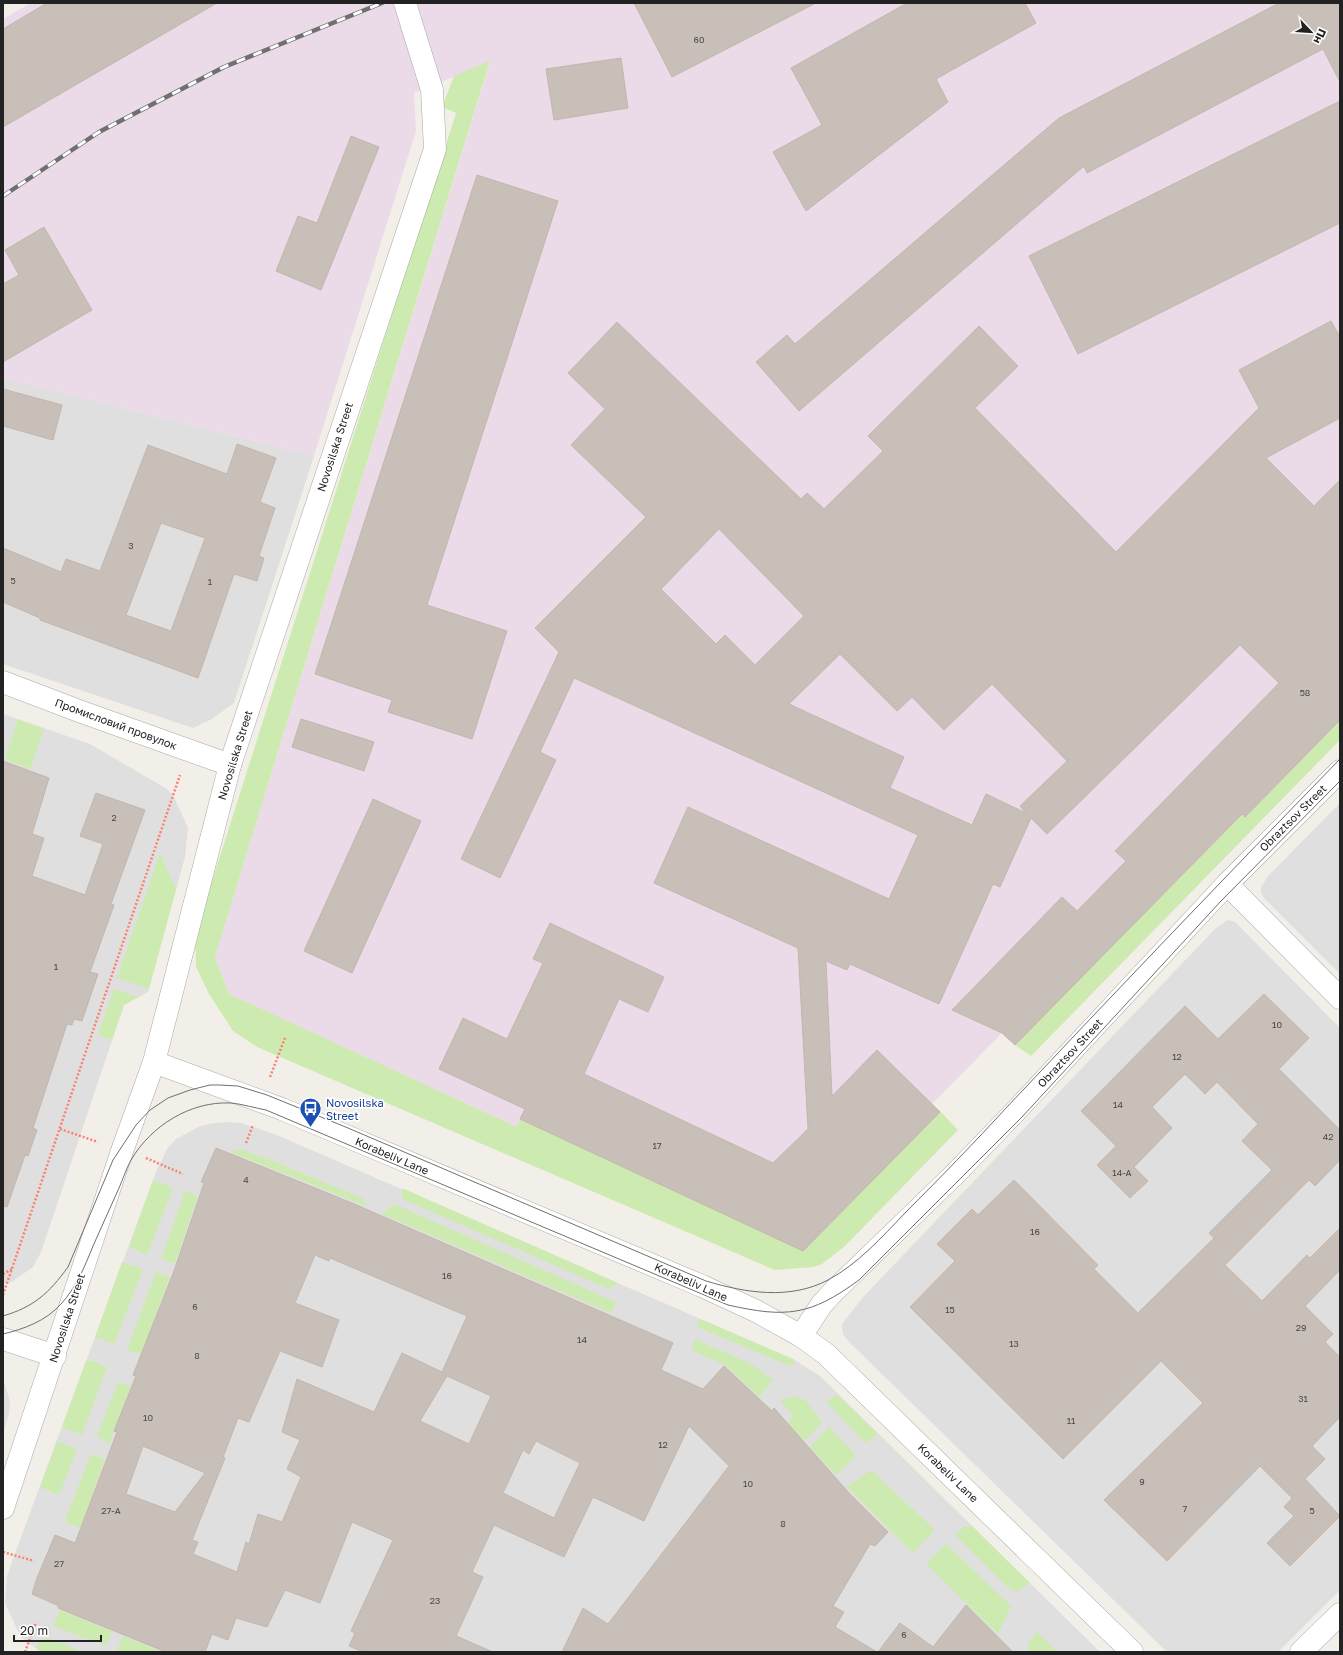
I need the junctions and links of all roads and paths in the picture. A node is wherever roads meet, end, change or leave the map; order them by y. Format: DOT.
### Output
graph roads {
  1 [pos="405,3"];
  2 [pos="3,682"];
  3 [pos="190,750"];
  4 [pos="230,765"];
  5 [pos="1340,771"];
  6 [pos="1227,884"];
  7 [pos="1340,998"];
  8 [pos="154,1062"];
  9 [pos="12,1269"];
  10 [pos="3,1274"];
  11 [pos="3,1295"];
  12 [pos="801,1336"];
  13 [pos="3,1339"];
  14 [pos="55,1356"];
  15 [pos="3,1508"];
  16 [pos="3,1552"];
  17 [pos="34,1561"];
  18 [pos="1340,1614"];
  19 [pos="36,1622"];
  20 [pos="24,1652"];
  21 [pos="1132,1652"];
  22 [pos="1301,1652"];
  1 -- 4 [label="street, Novosilska Street"];
  2 -- 3 [label="street, Промисловий провулок"];
  3 -- 4 [label="street, Промисловий провулок"];
  3 -- 9 [label="path"];
  4 -- 8 [label="street, Novosilska Street"];
  5 -- 6 [label="street, Obraztsov Street"];
  6 -- 7 [label="street"];
  6 -- 12 [label="street, Obraztsov Street"];
  8 -- 12 [label="street, Korabeliv Lane"];
  8 -- 14 [label="street, Novosilska Street"];
  9 -- 10 [label="path"];
  9 -- 11 [label="path"];
  12 -- 21 [label="street, Korabeliv Lane"];
  13 -- 14 [label="street"];
  14 -- 15 [label="street, Novosilska Street"];
  16 -- 17 [label="path"];
  18 -- 22 [label="street"];
  19 -- 20 [label="path"];
}
